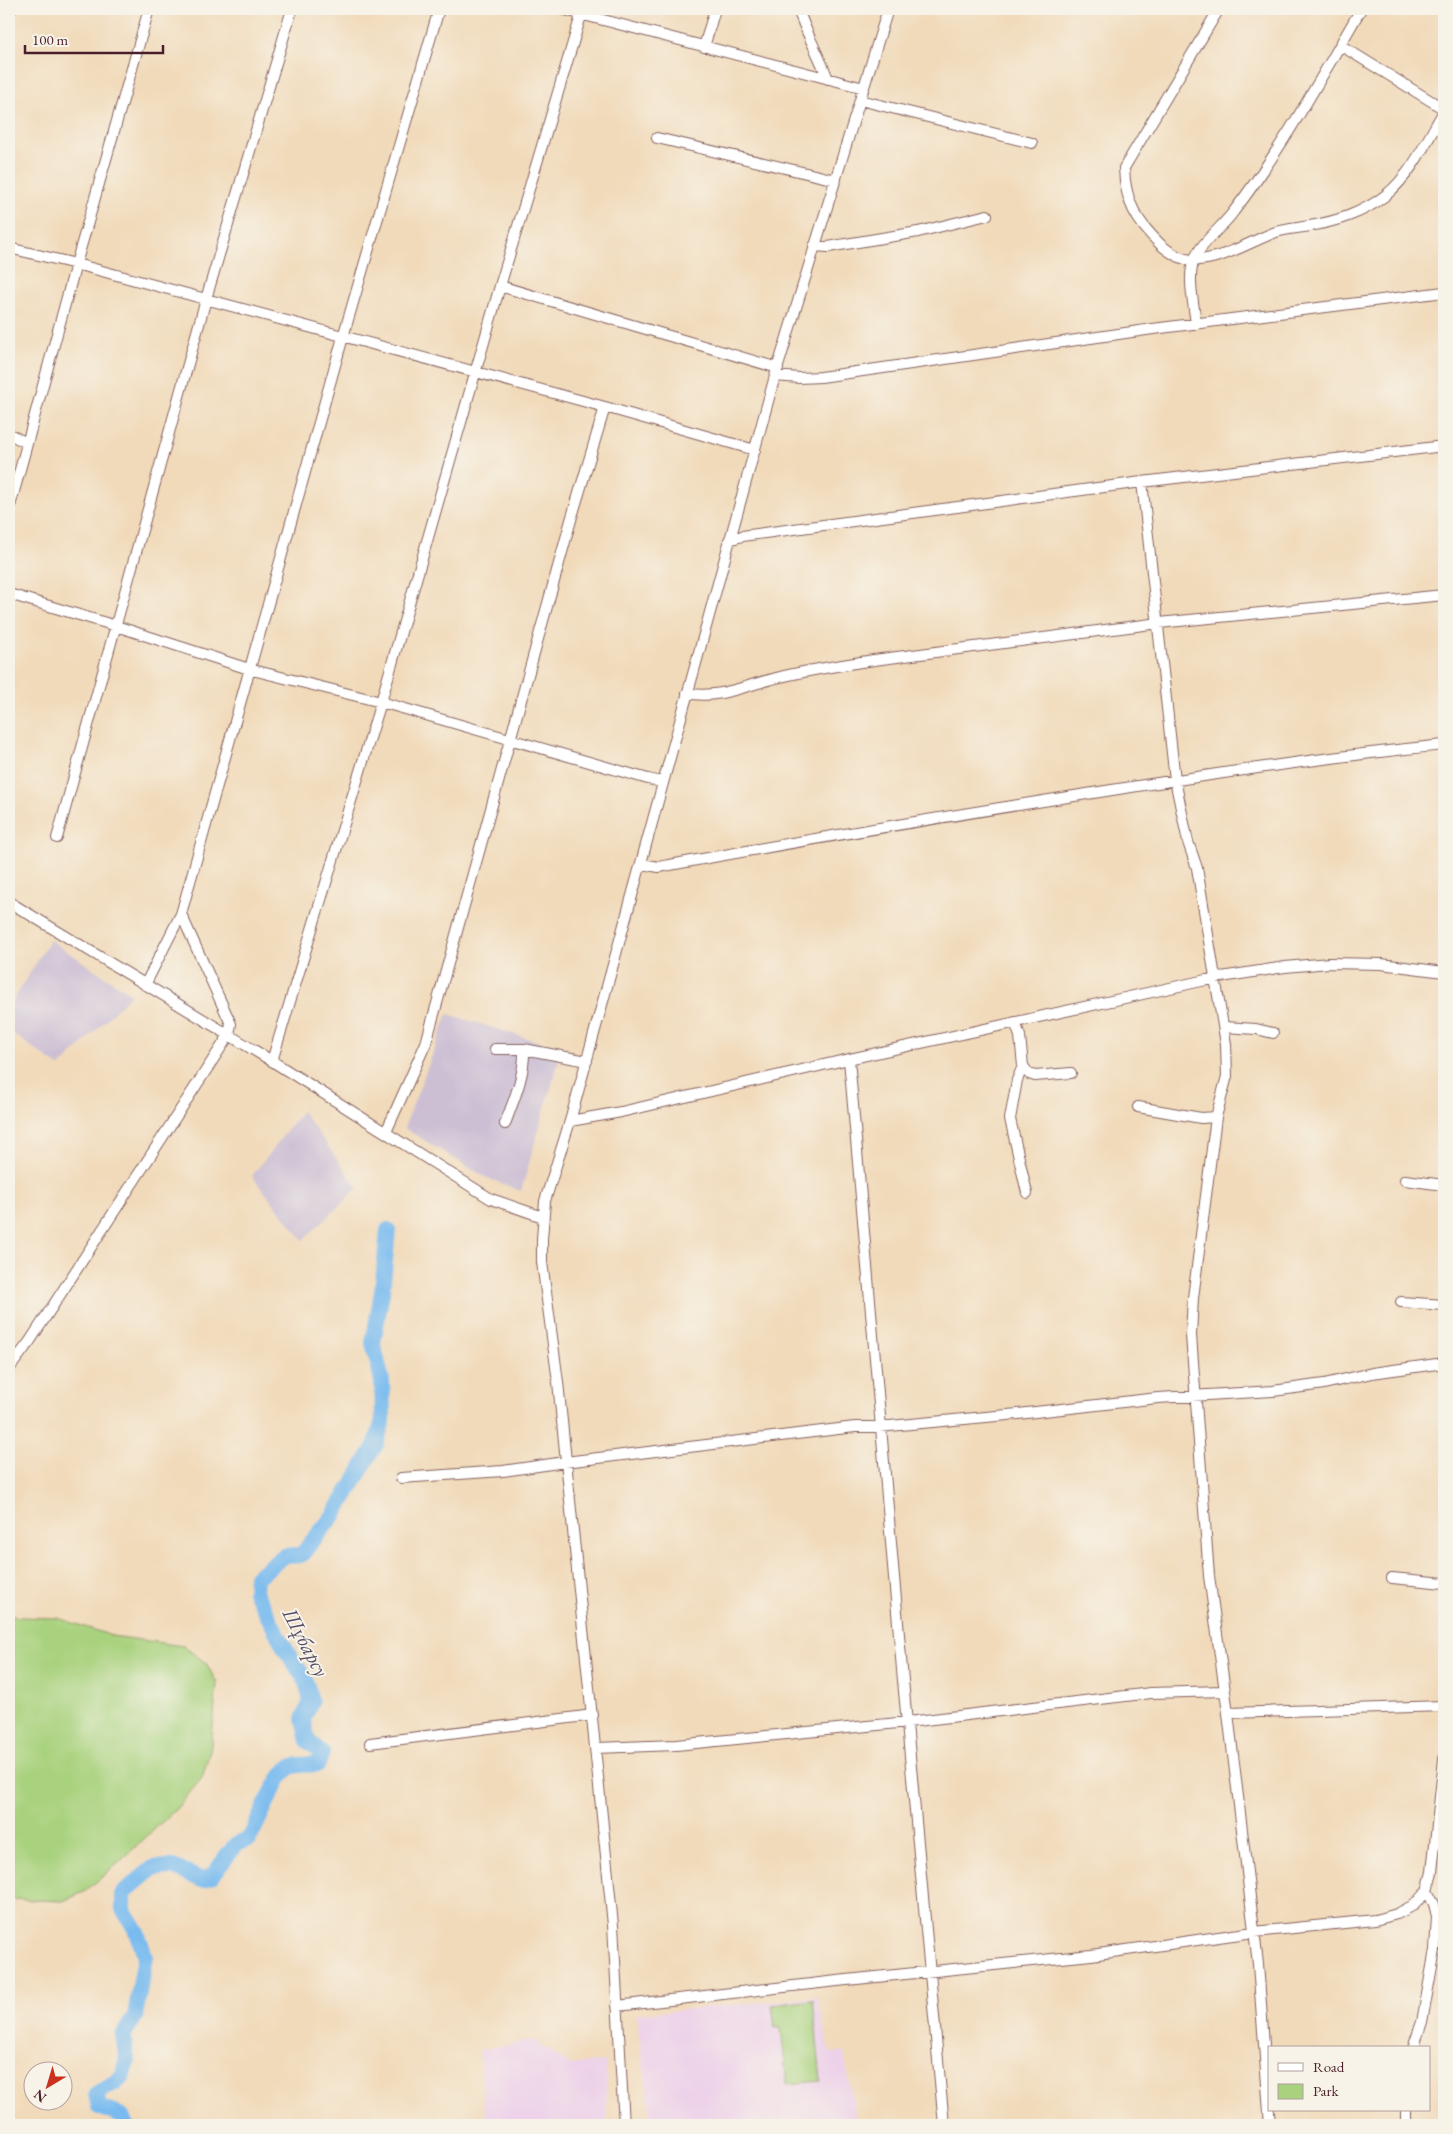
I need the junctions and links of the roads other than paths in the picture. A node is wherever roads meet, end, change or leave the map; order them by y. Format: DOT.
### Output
graph roads {
  1 [pos="10,9"];
  2 [pos="149,9"];
  3 [pos="292,9"];
  4 [pos="439,9"];
  5 [pos="561,9"];
  6 [pos="715,9"];
  7 [pos="798,9"];
  8 [pos="888,9"];
  9 [pos="1219,9"];
  10 [pos="1362,9"];
  11 [pos="582,12"];
  12 [pos="9,14"];
  13 [pos="1340,46"];
  14 [pos="704,47"];
  15 [pos="828,79"];
  16 [pos="864,88"];
  17 [pos="860,100"];
  18 [pos="1444,110"];
  19 [pos="656,138"];
  20 [pos="1032,143"];
  21 [pos="836,180"];
  22 [pos="987,215"];
  23 [pos="814,246"];
  24 [pos="9,248"];
  25 [pos="1194,260"];
  26 [pos="76,264"];
  27 [pos="500,286"];
  28 [pos="1444,292"];
  29 [pos="206,299"];
  30 [pos="1196,324"];
  31 [pos="343,337"];
  32 [pos="477,372"];
  33 [pos="776,372"];
  34 [pos="605,407"];
  35 [pos="9,434"];
  36 [pos="27,443"];
  37 [pos="1444,446"];
  38 [pos="755,450"];
  39 [pos="1142,482"];
  40 [pos="9,510"];
  41 [pos="729,540"];
  42 [pos="9,594"];
  43 [pos="1444,595"];
  44 [pos="1159,624"];
  45 [pos="116,626"];
  46 [pos="249,669"];
  47 [pos="687,693"];
  48 [pos="381,702"];
  49 [pos="510,740"];
  50 [pos="1444,745"];
  51 [pos="1175,780"];
  52 [pos="662,782"];
  53 [pos="58,838"];
  54 [pos="641,864"];
  55 [pos="9,902"];
  56 [pos="180,914"];
  57 [pos="1444,972"];
  58 [pos="1215,978"];
  59 [pos="145,985"];
  60 [pos="1015,1022"];
  61 [pos="1224,1027"];
  62 [pos="1273,1033"];
  63 [pos="229,1035"];
  64 [pos="495,1049"];
  65 [pos="524,1049"];
  66 [pos="849,1059"];
  67 [pos="272,1061"];
  68 [pos="587,1061"];
  69 [pos="1023,1066"];
  70 [pos="1071,1073"];
  71 [pos="1138,1106"];
  72 [pos="1216,1117"];
  73 [pos="570,1121"];
  74 [pos="505,1124"];
  75 [pos="386,1132"];
  76 [pos="1405,1180"];
  77 [pos="1444,1185"];
  78 [pos="1027,1193"];
  79 [pos="543,1217"];
  80 [pos="1401,1302"];
  81 [pos="1444,1305"];
  82 [pos="1444,1363"];
  83 [pos="9,1369"];
  84 [pos="1196,1396"];
  85 [pos="879,1427"];
  86 [pos="565,1462"];
  87 [pos="401,1478"];
  88 [pos="1392,1578"];
  89 [pos="1444,1583"];
  90 [pos="1224,1691"];
  91 [pos="1444,1706"];
  92 [pos="1228,1713"];
  93 [pos="593,1715"];
  94 [pos="908,1722"];
  95 [pos="370,1743"];
  96 [pos="596,1748"];
  97 [pos="1444,1758"];
  98 [pos="1427,1891"];
  99 [pos="1254,1932"];
  100 [pos="930,1972"];
  101 [pos="617,2006"];
  102 [pos="1415,2046"];
  103 [pos="1268,2101"];
  104 [pos="1269,2112"];
  105 [pos="1406,2112"];
  106 [pos="624,2125"];
  107 [pos="944,2125"];
  108 [pos="1270,2125"];
  109 [pos="1406,2125"];
  1 -- 12 [label="street"];
  2 -- 26 [label="street"];
  3 -- 29 [label="street"];
  4 -- 31 [label="street"];
  5 -- 11 [label="street"];
  6 -- 14 [label="street"];
  7 -- 15 [label="street"];
  8 -- 16 [label="street"];
  9 -- 25 [label="street"];
  10 -- 13 [label="street"];
  11 -- 14 [label="street"];
  11 -- 27 [label="street"];
  13 -- 18 [label="street"];
  13 -- 25 [label="street"];
  14 -- 15 [label="street"];
  15 -- 16 [label="street"];
  16 -- 17 [label="street"];
  17 -- 20 [label="street"];
  17 -- 21 [label="street"];
  18 -- 25 [label="street"];
  19 -- 21 [label="street"];
  21 -- 23 [label="street"];
  22 -- 23 [label="street"];
  23 -- 33 [label="street"];
  24 -- 26 [label="street"];
  25 -- 30 [label="street"];
  26 -- 29 [label="street"];
  26 -- 36 [label="street"];
  27 -- 32 [label="street"];
  27 -- 33 [label="street"];
  28 -- 30 [label="street"];
  29 -- 31 [label="street"];
  29 -- 45 [label="street"];
  30 -- 33 [label="street"];
  31 -- 32 [label="street"];
  31 -- 46 [label="street"];
  32 -- 34 [label="street"];
  32 -- 48 [label="street"];
  33 -- 38 [label="street"];
  34 -- 38 [label="street"];
  34 -- 49 [label="street"];
  35 -- 36 [label="street"];
  36 -- 40 [label="street"];
  37 -- 39 [label="street"];
  38 -- 41 [label="street"];
  39 -- 41 [label="street"];
  39 -- 44 [label="street"];
  41 -- 47 [label="street"];
  42 -- 45 [label="street"];
  43 -- 44 [label="street"];
  44 -- 47 [label="street"];
  44 -- 51 [label="street"];
  45 -- 46 [label="street"];
  45 -- 53 [label="street"];
  46 -- 48 [label="street"];
  46 -- 56 [label="street"];
  47 -- 52 [label="street"];
  48 -- 49 [label="street"];
  48 -- 67 [label="street"];
  49 -- 52 [label="street"];
  49 -- 75 [label="street"];
  50 -- 51 [label="street"];
  51 -- 54 [label="street"];
  51 -- 58 [label="street"];
  52 -- 54 [label="street"];
  54 -- 68 [label="street"];
  55 -- 59 [label="street"];
  56 -- 59 [label="street"];
  56 -- 63 [label="street"];
  57 -- 58 [label="street"];
  58 -- 60 [label="street"];
  58 -- 61 [label="street"];
  59 -- 63 [label="street"];
  60 -- 66 [label="street"];
  60 -- 69 [label="street"];
  61 -- 62 [label="street"];
  61 -- 72 [label="street"];
  63 -- 67 [label="street"];
  63 -- 83 [label="street"];
  64 -- 65 [label="street"];
  65 -- 68 [label="street"];
  65 -- 74 [label="street"];
  66 -- 73 [label="street"];
  66 -- 85 [label="street"];
  67 -- 75 [label="street"];
  68 -- 73 [label="street"];
  69 -- 70 [label="street"];
  69 -- 78 [label="street"];
  71 -- 72 [label="street"];
  72 -- 84 [label="street"];
  73 -- 79 [label="street"];
  75 -- 79 [label="street"];
  76 -- 77 [label="street"];
  79 -- 86 [label="street"];
  80 -- 81 [label="street"];
  82 -- 84 [label="street"];
  84 -- 85 [label="street"];
  84 -- 90 [label="street"];
  85 -- 86 [label="street"];
  85 -- 94 [label="street"];
  86 -- 87 [label="street"];
  86 -- 93 [label="street"];
  88 -- 89 [label="street"];
  90 -- 92 [label="street"];
  90 -- 94 [label="street"];
  91 -- 92 [label="street"];
  92 -- 99 [label="street"];
  93 -- 95 [label="street"];
  93 -- 96 [label="street"];
  94 -- 96 [label="street"];
  94 -- 100 [label="street"];
  96 -- 101 [label="street"];
  97 -- 98 [label="street"];
  98 -- 99 [label="street"];
  98 -- 102 [label="street"];
  99 -- 100 [label="street"];
  99 -- 103 [label="street"];
  100 -- 101 [label="street"];
  100 -- 107 [label="street"];
  101 -- 106 [label="street"];
  104 -- 108 [label="street"];
  105 -- 109 [label="street"];
}
